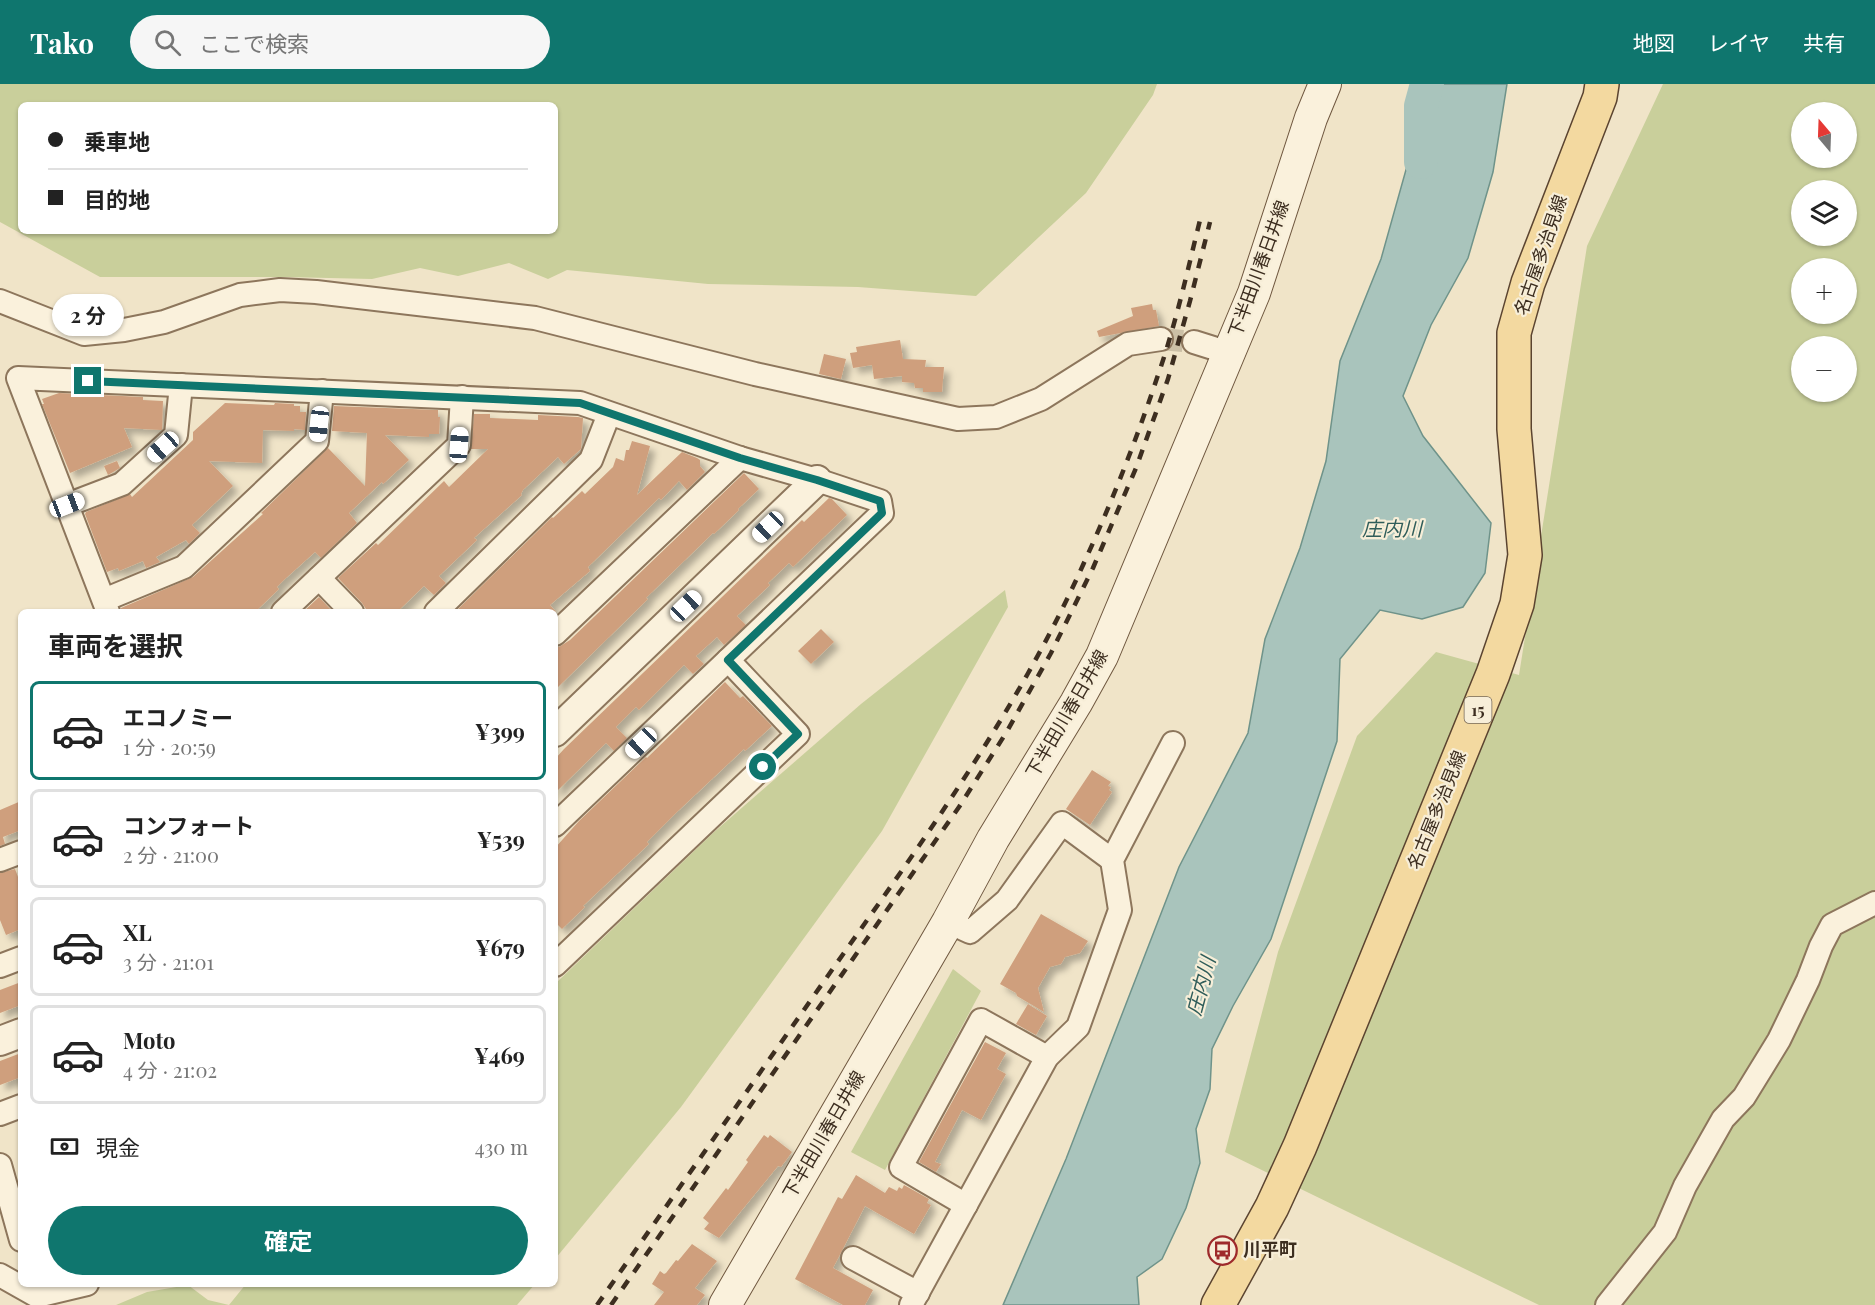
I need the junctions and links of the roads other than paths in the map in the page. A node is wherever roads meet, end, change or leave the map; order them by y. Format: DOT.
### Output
graph roads {
  1 [pos="1325,84"];
  2 [pos="1602,84"];
  3 [pos="0,301"];
  4 [pos="1161,339"];
  5 [pos="1194,342"];
  6 [pos="1229,353"];
  7 [pos="181,385"];
  8 [pos="322,391"];
  9 [pos="462,397"];
  10 [pos="609,414"];
  11 [pos="740,458"];
  12 [pos="817,480"];
  13 [pos="67,505"];
  14 [pos="320,578"];
  15 [pos="106,606"];
  16 [pos="286,609"];
  17 [pos="349,609"];
  18 [pos="439,609"];
  19 [pos="558,631"];
  20 [pos="728,660"];
  21 [pos="558,729"];
  22 [pos="1173,743"];
  23 [pos="558,822"];
  24 [pos="18,853"];
  25 [pos="0,860"];
  26 [pos="1112,860"];
  27 [pos="1875,903"];
  28 [pos="948,922"];
  29 [pos="18,959"];
  30 [pos="558,962"];
  31 [pos="0,966"];
  32 [pos="18,1034"];
  33 [pos="0,1041"];
  34 [pos="1047,1057"];
  35 [pos="18,1107"];
  36 [pos="0,1114"];
  37 [pos="0,1166"];
  38 [pos="966,1205"];
  39 [pos="18,1229"];
  40 [pos="853,1258"];
  41 [pos="0,1275"];
  42 [pos="18,1283"];
  43 [pos="61,1287"];
  44 [pos="35,1290"];
  45 [pos="914,1299"];
  46 [pos="725,1305"];
  47 [pos="1218,1305"];
  48 [pos="1607,1305"];
  1 -- 6 [label="main road, 下半田川春日井線"];
  2 -- 47 [label="main road, 名古屋多治見線 / 15"];
  3 -- 4 [label="street"];
  5 -- 6 [label="street"];
  6 -- 28 [label="main road, 下半田川春日井線"];
  7 -- 8 [label="street"];
  7 -- 13 [label="street"];
  7 -- 13 [label="street"];
  8 -- 9 [label="street"];
  8 -- 15 [label="street"];
  9 -- 10 [label="street"];
  9 -- 14 [label="street"];
  10 -- 11 [label="street"];
  10 -- 18 [label="street"];
  11 -- 12 [label="street"];
  11 -- 19 [label="street"];
  12 -- 20 [label="street"];
  12 -- 21 [label="street"];
  13 -- 15 [label="street"];
  14 -- 16 [label="street"];
  14 -- 17 [label="street"];
  20 -- 23 [label="street"];
  20 -- 30 [label="street"];
  22 -- 26 [label="street"];
  24 -- 25 [label="street"];
  26 -- 28 [label="street"];
  26 -- 34 [label="street"];
  27 -- 48 [label="street"];
  28 -- 46 [label="main road, 下半田川春日井線"];
  29 -- 31 [label="street"];
  32 -- 33 [label="street"];
  34 -- 38 [label="street"];
  34 -- 38 [label="street"];
  35 -- 36 [label="street"];
  37 -- 39 [label="street"];
  38 -- 45 [label="street"];
  40 -- 45 [label="street"];
  41 -- 42 [label="street"];
  43 -- 44 [label="street"];
}
